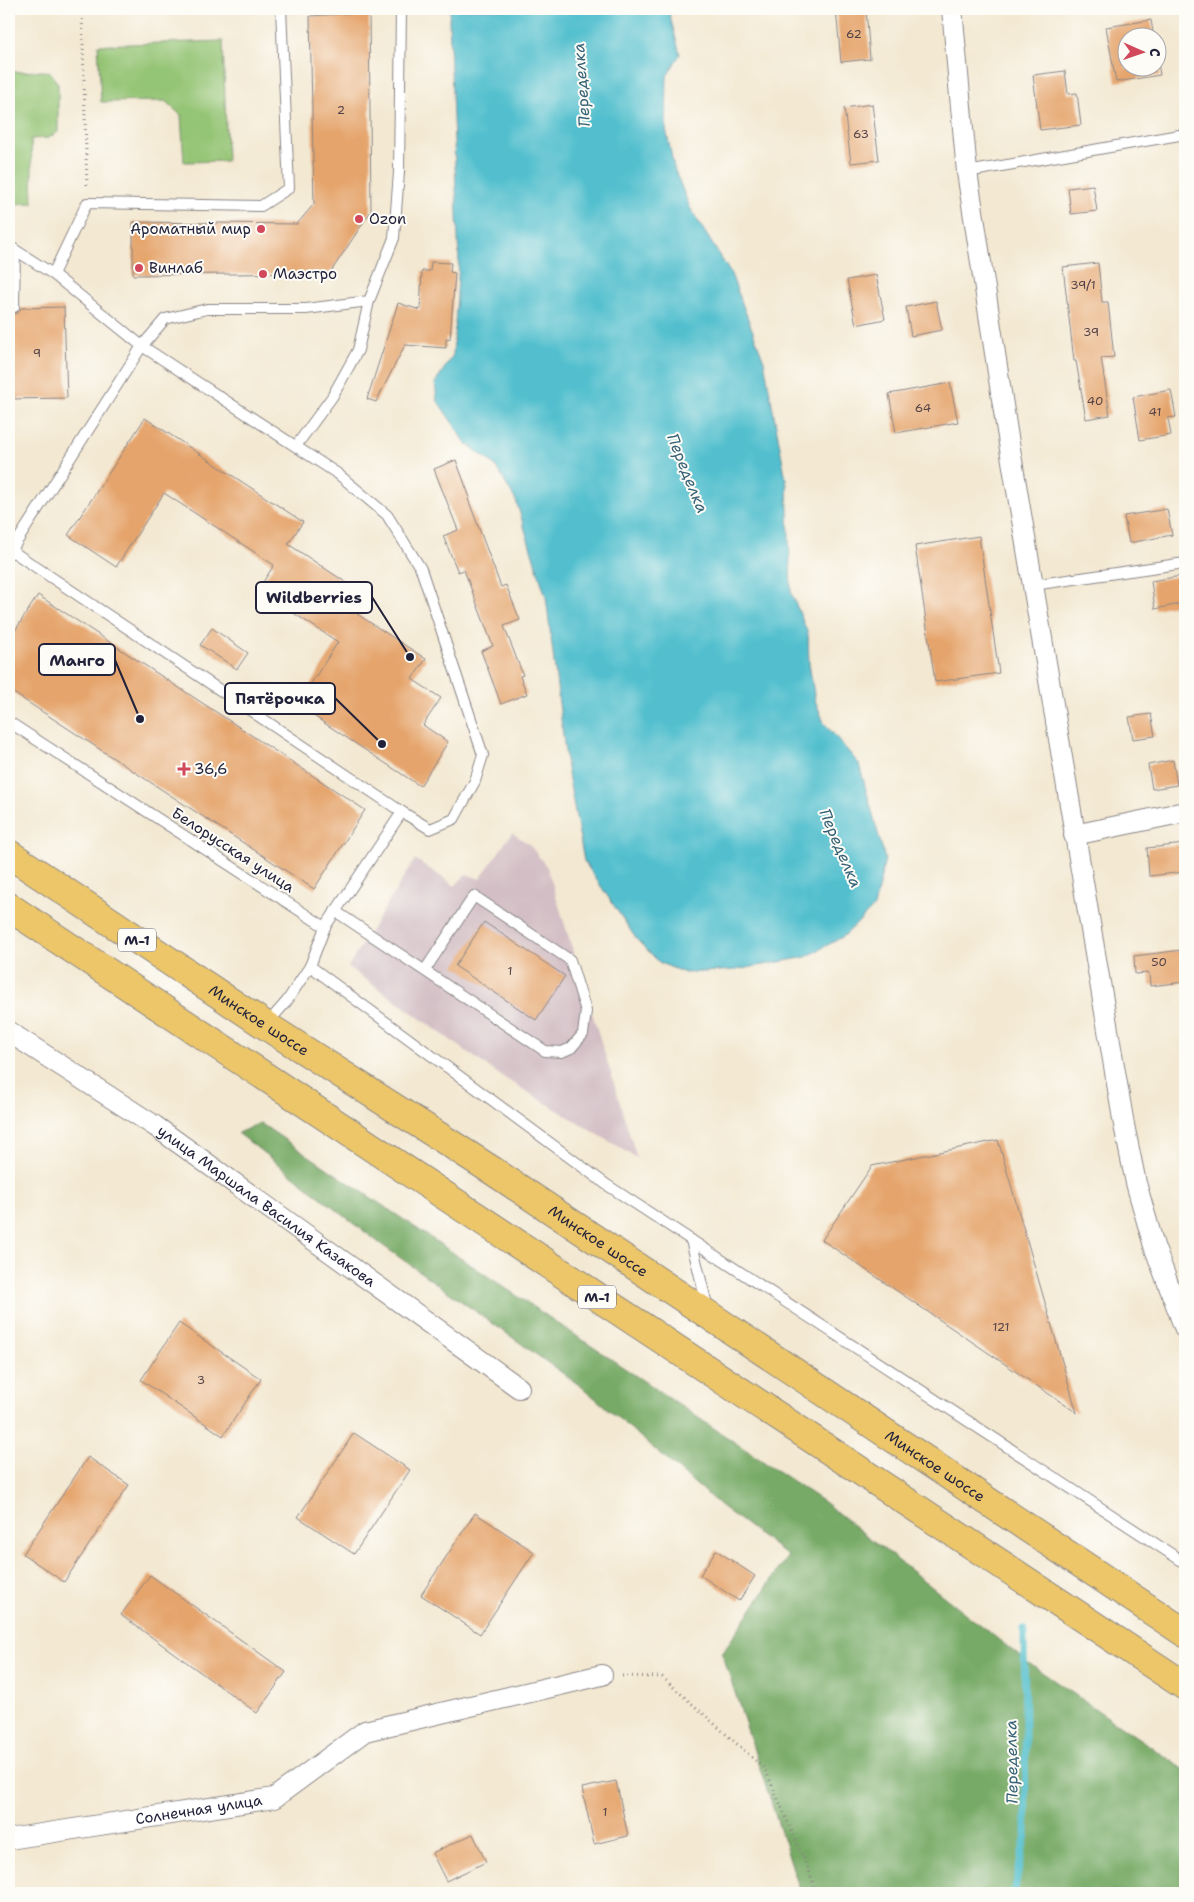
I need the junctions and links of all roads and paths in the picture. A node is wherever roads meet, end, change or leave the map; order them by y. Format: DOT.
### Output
graph roads {
  1 [pos="82,9"];
  2 [pos="280,9"];
  3 [pos="401,9"];
  4 [pos="952,9"];
  5 [pos="1185,134"];
  6 [pos="967,172"];
  7 [pos="88,203"];
  8 [pos="12,248"];
  9 [pos="53,274"];
  10 [pos="370,301"];
  11 [pos="14,307"];
  12 [pos="142,346"];
  13 [pos="296,446"];
  14 [pos="9,551"];
  15 [pos="1185,563"];
  16 [pos="1033,585"];
  17 [pos="9,722"];
  18 [pos="402,812"];
  19 [pos="1185,812"];
  20 [pos="1074,835"];
  21 [pos="9,854"];
  22 [pos="9,907"];
  23 [pos="336,911"];
  24 [pos="324,927"];
  25 [pos="310,966"];
  26 [pos="425,970"];
  27 [pos="265,1025"];
  28 [pos="9,1032"];
  29 [pos="691,1240"];
  30 [pos="710,1316"];
  31 [pos="1185,1329"];
  32 [pos="519,1388"];
  33 [pos="1185,1563"];
  34 [pos="1185,1633"];
  35 [pos="602,1675"];
  36 [pos="1185,1686"];
  37 [pos="9,1839"];
  38 [pos="816,1893"];
  1 -- 7 [label="path"];
  2 -- 7 [label="lane"];
  3 -- 10 [label="lane"];
  4 -- 6 [label="street"];
  5 -- 6 [label="lane"];
  6 -- 16 [label="street"];
  7 -- 9 [label="lane"];
  8 -- 9 [label="lane"];
  8 -- 11 [label="lane"];
  9 -- 12 [label="lane"];
  10 -- 12 [label="lane"];
  10 -- 13 [label="lane"];
  12 -- 13 [label="lane"];
  12 -- 14 [label="lane"];
  13 -- 18 [label="lane"];
  14 -- 18 [label="lane"];
  15 -- 16 [label="lane"];
  16 -- 20 [label="street"];
  17 -- 24 [label="lane, Белорусская улица"];
  18 -- 23 [label="lane"];
  19 -- 20 [label="street"];
  20 -- 31 [label="street"];
  21 -- 27 [label="highway, Минское шоссе / М-1"];
  22 -- 36 [label="highway, М-1"];
  23 -- 24 [label="lane"];
  23 -- 26 [label="lane"];
  24 -- 25 [label="lane"];
  25 -- 27 [label="lane"];
  25 -- 29 [label="lane"];
  26 -- 26 [label="lane"];
  27 -- 30 [label="highway, Минское шоссе / М-1"];
  28 -- 32 [label="street, улица Маршала Василия Казакова"];
  29 -- 30 [label="lane"];
  29 -- 33 [label="lane"];
  30 -- 34 [label="highway, Минское шоссе / М-1"];
  35 -- 37 [label="street, Солнечная улица"];
  35 -- 38 [label="path"];
}
